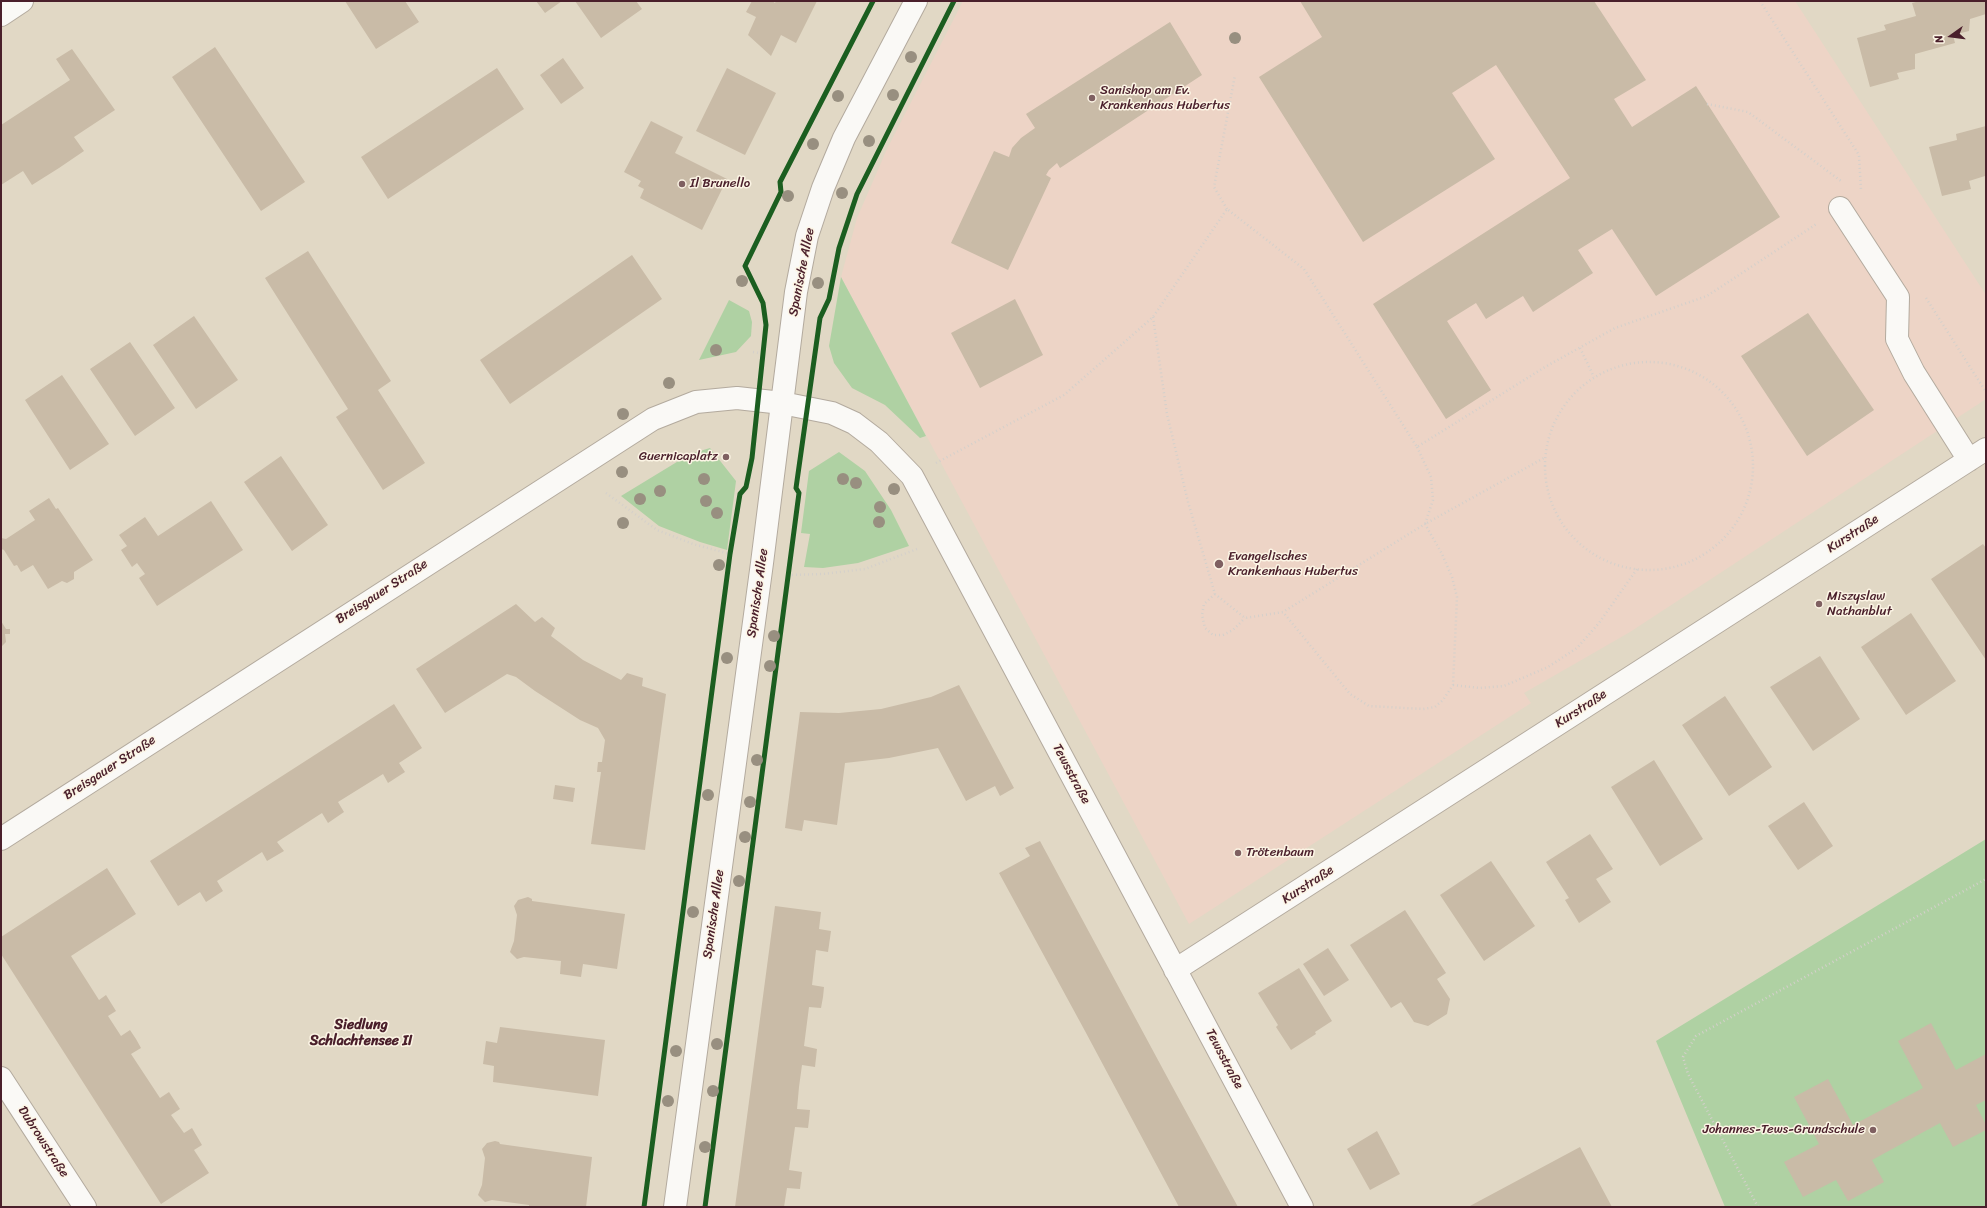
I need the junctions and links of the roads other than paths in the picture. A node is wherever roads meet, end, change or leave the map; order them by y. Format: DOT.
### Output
graph roads {
  1 [pos="22,1"];
  2 [pos="916,1"];
  3 [pos="1,15"];
  4 [pos="1840,208"];
  5 [pos="782,403"];
  6 [pos="1978,454"];
  7 [pos="1,839"];
  8 [pos="1175,970"];
  9 [pos="1,1078"];
  10 [pos="85,1207"];
  11 [pos="675,1207"];
  12 [pos="1302,1207"];
  1 -- 3 [label="street"];
  2 -- 5 [label="street, Spanische Allee"];
  4 -- 6 [label="street"];
  5 -- 7 [label="street, Breisgauer Straße"];
  5 -- 8 [label="street, Tewsstraße"];
  5 -- 11 [label="street, Spanische Allee"];
  6 -- 8 [label="street, Kurstraße"];
  8 -- 12 [label="street, Tewsstraße"];
  9 -- 10 [label="street, Dubrowstraße"];
}
